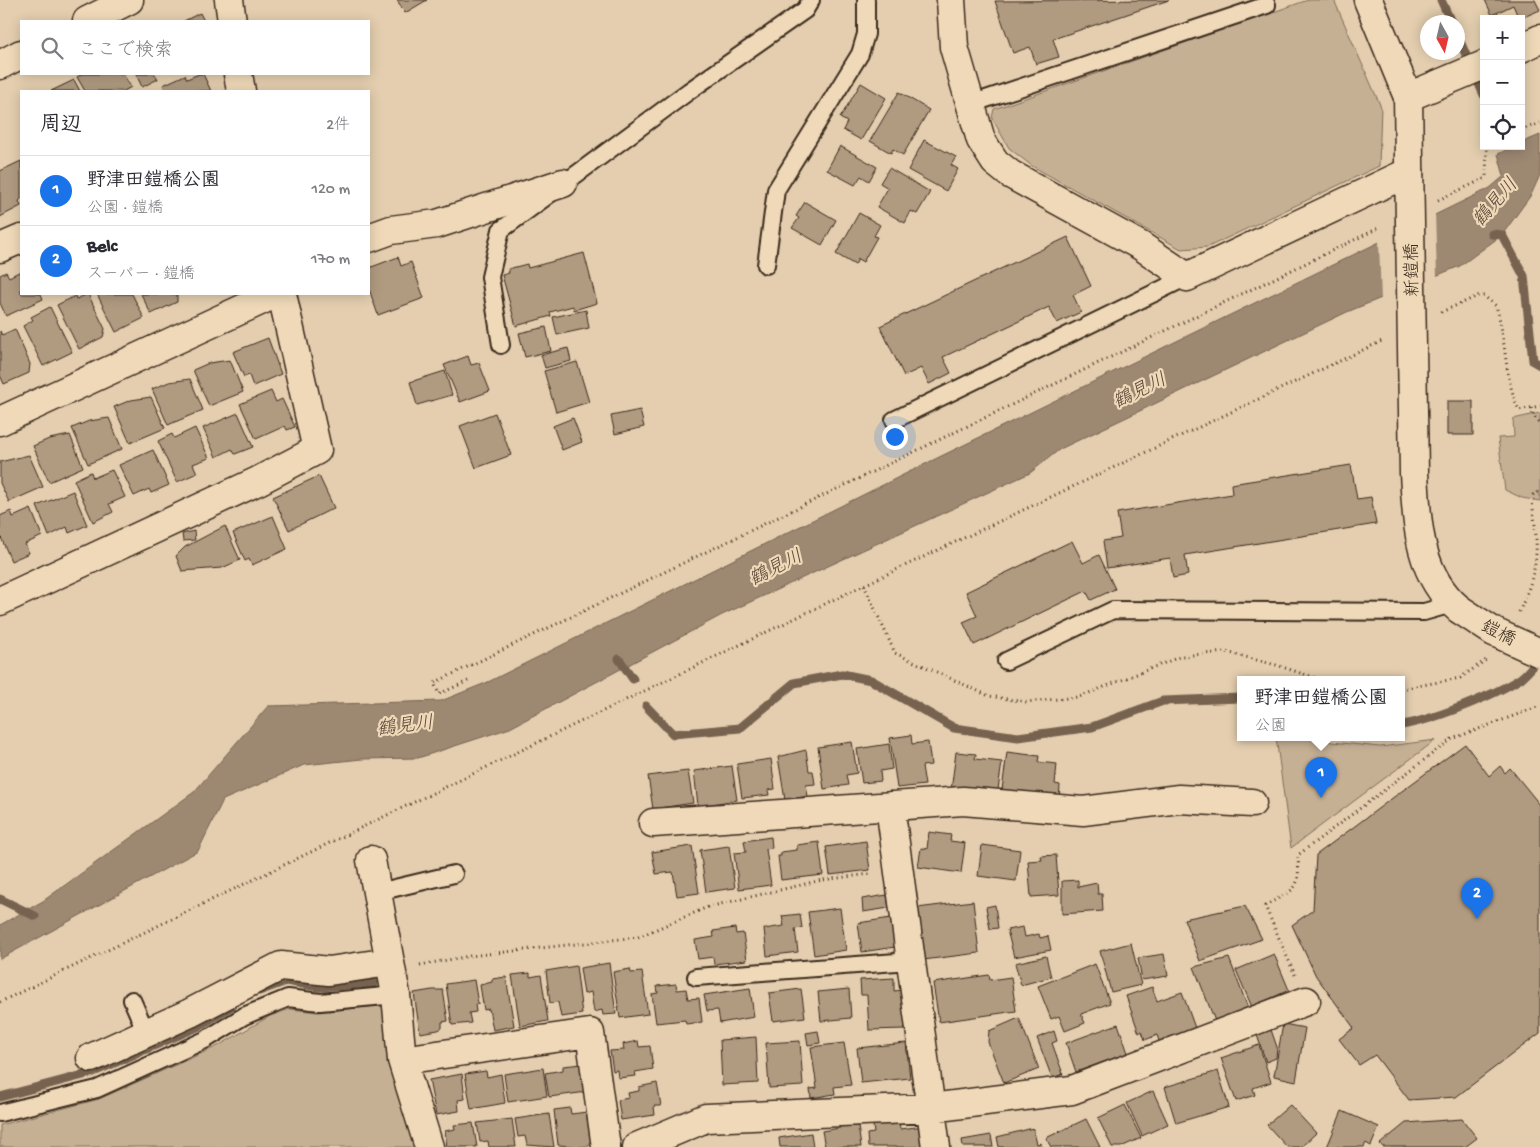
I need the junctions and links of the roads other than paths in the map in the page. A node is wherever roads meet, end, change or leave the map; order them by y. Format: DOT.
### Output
graph roads {
  1 [pos="129,0"];
  2 [pos="229,0"];
  3 [pos="811,0"];
  4 [pos="866,0"];
  5 [pos="951,0"];
  6 [pos="1368,0"];
  7 [pos="1268,5"];
  8 [pos="89,20"];
  9 [pos="232,20"];
  10 [pos="1540,39"];
  11 [pos="1525,46"];
  12 [pos="20,55"];
  13 [pos="0,65"];
  14 [pos="1480,67"];
  15 [pos="238,75"];
  16 [pos="241,90"];
  17 [pos="1408,97"];
  18 [pos="971,104"];
  19 [pos="1409,172"];
  20 [pos="564,183"];
  21 [pos="370,238"];
  22 [pos="20,239"];
  23 [pos="0,248"];
  24 [pos="766,265"];
  25 [pos="1187,277"];
  26 [pos="273,295"];
  27 [pos="282,295"];
  28 [pos="501,344"];
  29 [pos="894,420"];
  30 [pos="0,421"];
  31 [pos="0,601"];
  32 [pos="1456,607"];
  33 [pos="1540,652"];
  34 [pos="1006,661"];
  35 [pos="1252,803"];
  36 [pos="890,806"];
  37 [pos="653,823"];
  38 [pos="371,860"];
  39 [pos="454,874"];
  40 [pos="378,892"];
  41 [pos="910,961"];
  42 [pos="392,976"];
  43 [pos="696,977"];
  44 [pos="132,1000"];
  45 [pos="1306,1001"];
  46 [pos="146,1032"];
  47 [pos="91,1058"];
  48 [pos="402,1060"];
  49 [pos="931,1108"];
  50 [pos="0,1113"];
  51 [pos="429,1147"];
  52 [pos="606,1147"];
  53 [pos="637,1147"];
  54 [pos="936,1147"];
  1 -- 8 [label="street"];
  2 -- 9 [label="street"];
  3 -- 20 [label="lane"];
  4 -- 24 [label="lane"];
  5 -- 18 [label="street"];
  6 -- 17 [label="street"];
  7 -- 18 [label="lane"];
  10 -- 11 [label="street"];
  12 -- 13 [label="street"];
  14 -- 17 [label="street"];
  15 -- 16 [label="street"];
  17 -- 19 [label="street, 新鎧橋"];
  18 -- 25 [label="street"];
  19 -- 25 [label="street"];
  19 -- 32 [label="street, 新鎧橋"];
  20 -- 21 [label="street"];
  20 -- 28 [label="lane"];
  22 -- 23 [label="street"];
  25 -- 29 [label="lane"];
  26 -- 30 [label="street"];
  27 -- 31 [label="street"];
  32 -- 33 [label="street, 鎧橋, bridge"];
  32 -- 34 [label="lane"];
  35 -- 36 [label="street"];
  36 -- 37 [label="street"];
  36 -- 41 [label="street"];
  38 -- 40 [label="street"];
  39 -- 40 [label="lane"];
  40 -- 42 [label="street"];
  41 -- 43 [label="lane"];
  41 -- 49 [label="street"];
  42 -- 46 [label="street"];
  42 -- 48 [label="street"];
  42 -- 50 [label="lane"];
  44 -- 46 [label="lane"];
  45 -- 49 [label="street"];
  46 -- 47 [label="street"];
  48 -- 51 [label="street"];
  48 -- 52 [label="street"];
  49 -- 53 [label="street"];
  49 -- 54 [label="street"];
}
